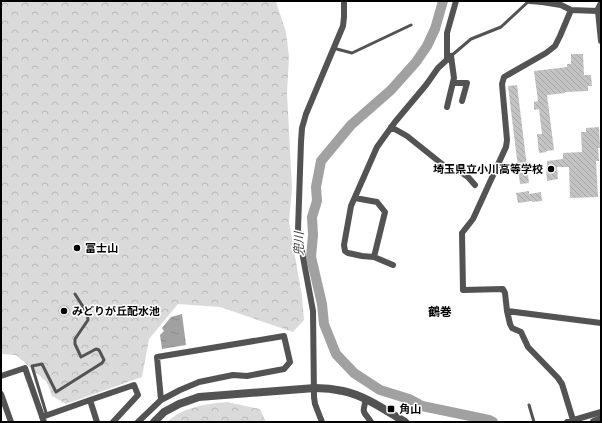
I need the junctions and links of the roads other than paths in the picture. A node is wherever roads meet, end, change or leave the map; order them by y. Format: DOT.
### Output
graph roads {
  1 [pos="344,1"];
  2 [pos="456,1"];
  3 [pos="529,1"];
  4 [pos="600,8"];
  5 [pos="571,10"];
  6 [pos="412,25"];
  7 [pos="601,41"];
  8 [pos="333,48"];
  9 [pos="449,58"];
  10 [pos="453,83"];
  11 [pos="462,101"];
  12 [pos="447,107"];
  13 [pos="391,127"];
  14 [pos="475,185"];
  15 [pos="354,198"];
  16 [pos="374,257"];
  17 [pos="393,265"];
  18 [pos="75,294"];
  19 [pos="507,311"];
  20 [pos="601,323"];
  21 [pos="1,376"];
  22 [pos="315,388"];
  23 [pos="1,394"];
  24 [pos="366,399"];
  25 [pos="90,400"];
  26 [pos="161,400"];
  27 [pos="528,405"];
  28 [pos="600,417"];
  29 [pos="44,418"];
  30 [pos="570,421"];
  31 [pos="11,422"];
  32 [pos="97,422"];
  33 [pos="113,422"];
  34 [pos="138,422"];
  35 [pos="154,422"];
  36 [pos="321,422"];
  37 [pos="371,422"];
  38 [pos="405,422"];
  39 [pos="534,422"];
  40 [pos="594,422"];
  1 -- 8 [label="street"];
  2 -- 9 [label="street"];
  3 -- 5 [label="street"];
  3 -- 9 [label="lane"];
  4 -- 5 [label="street"];
  4 -- 7 [label="street"];
  5 -- 19 [label="street"];
  6 -- 8 [label="lane"];
  8 -- 22 [label="street"];
  9 -- 10 [label="street"];
  9 -- 13 [label="street"];
  10 -- 11 [label="street"];
  10 -- 12 [label="street"];
  13 -- 14 [label="street"];
  13 -- 15 [label="street"];
  15 -- 16 [label="street"];
  15 -- 16 [label="street"];
  16 -- 17 [label="street"];
  18 -- 29 [label="lane"];
  19 -- 20 [label="street"];
  19 -- 30 [label="street"];
  21 -- 29 [label="street"];
  22 -- 24 [label="street"];
  22 -- 35 [label="street"];
  22 -- 36 [label="street"];
  23 -- 31 [label="street"];
  24 -- 37 [label="street"];
  24 -- 38 [label="street"];
  25 -- 29 [label="street"];
  25 -- 32 [label="street"];
  25 -- 33 [label="street"];
  26 -- 26 [label="street"];
  26 -- 34 [label="street"];
  27 -- 39 [label="lane"];
  28 -- 30 [label="street"];
  28 -- 40 [label="street, bridge"];
}
